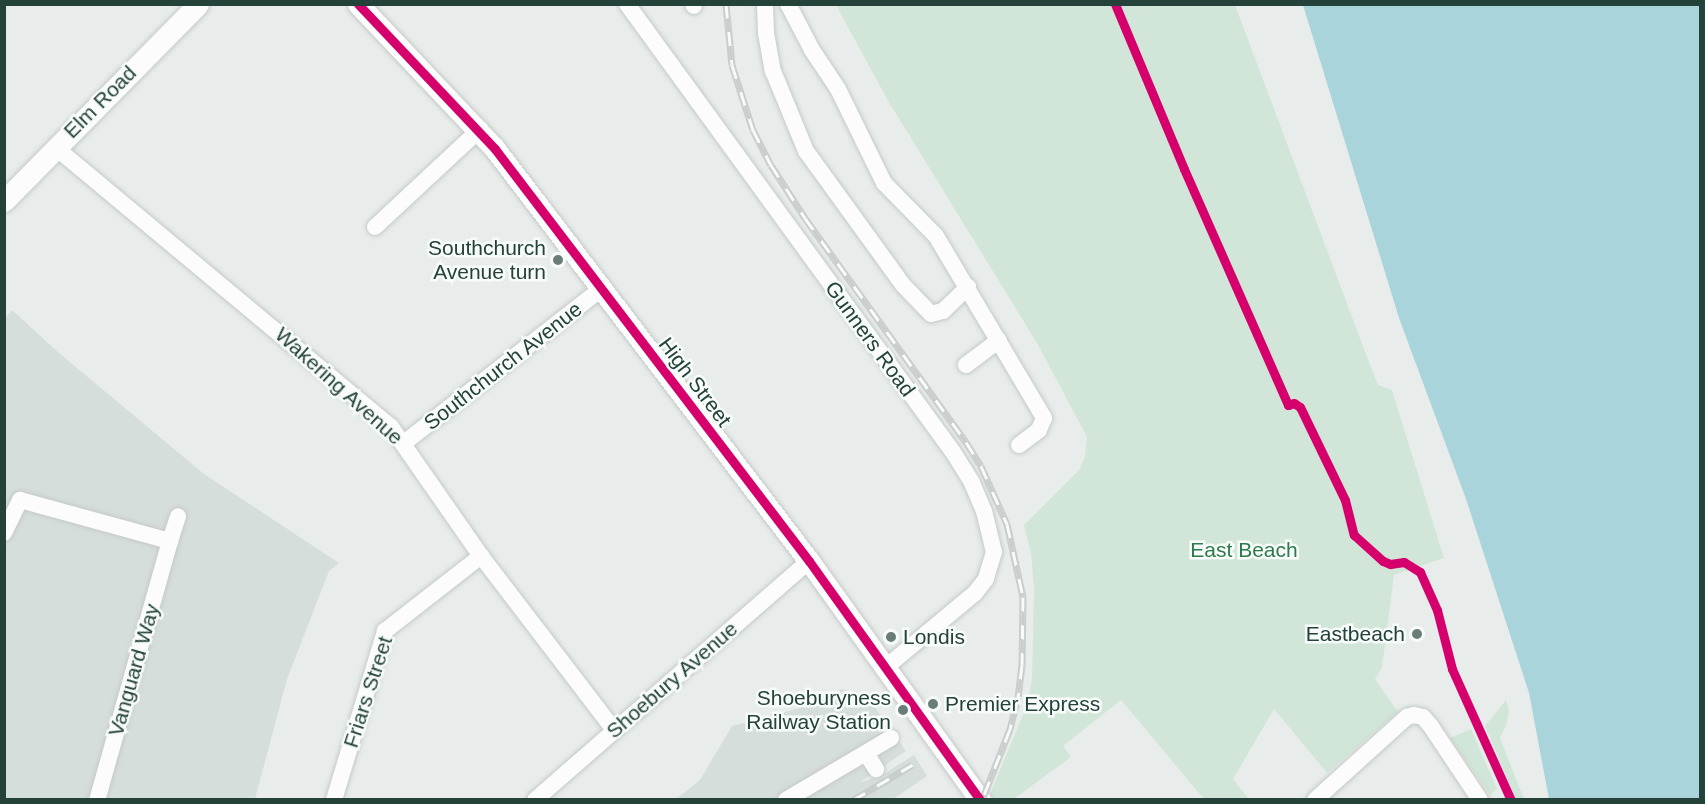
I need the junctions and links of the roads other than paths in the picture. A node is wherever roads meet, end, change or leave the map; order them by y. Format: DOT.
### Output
graph roads {
  1 [pos="198,4"];
  2 [pos="358,4"];
  3 [pos="627,4"];
  4 [pos="765,4"];
  5 [pos="788,4"];
  6 [pos="480,129"];
  7 [pos="56,147"];
  8 [pos="4,201"];
  9 [pos="375,227"];
  10 [pos="968,287"];
  11 [pos="601,289"];
  12 [pos="999,340"];
  13 [pos="966,365"];
  14 [pos="404,443"];
  15 [pos="1019,445"];
  16 [pos="178,516"];
  17 [pos="4,533"];
  18 [pos="170,541"];
  19 [pos="481,556"];
  20 [pos="808,561"];
  21 [pos="885,668"];
  22 [pos="614,730"];
  23 [pos="891,738"];
  24 [pos="866,753"];
  25 [pos="876,769"];
  26 [pos="1322,797"];
  27 [pos="97,800"];
  28 [pos="334,800"];
  29 [pos="535,800"];
  30 [pos="786,800"];
  31 [pos="980,800"];
  32 [pos="1480,800"];
  1 -- 7 [label="street, Elm Road"];
  2 -- 6 [label="street, High Street"];
  3 -- 21 [label="street, Gunners Road"];
  4 -- 10 [label="street"];
  5 -- 10 [label="street"];
  6 -- 9 [label="street"];
  6 -- 11 [label="street, High Street"];
  7 -- 8 [label="street, Elm Road"];
  7 -- 14 [label="street, Wakering Avenue"];
  10 -- 12 [label="street"];
  11 -- 14 [label="street, Southchurch Avenue"];
  11 -- 20 [label="street, High Street"];
  12 -- 13 [label="street"];
  12 -- 15 [label="street"];
  14 -- 19 [label="street, Wakering Avenue"];
  16 -- 18 [label="street, Vanguard Way"];
  17 -- 18 [label="street"];
  18 -- 27 [label="street, Vanguard Way"];
  19 -- 22 [label="street, Wakering Avenue"];
  19 -- 28 [label="street, Friars Street"];
  20 -- 21 [label="street, High Street"];
  20 -- 22 [label="street, Shoebury Avenue"];
  21 -- 31 [label="street, High Street"];
  22 -- 29 [label="street, Shoebury Avenue"];
  23 -- 24 [label="street"];
  24 -- 25 [label="street"];
  24 -- 30 [label="street"];
  26 -- 32 [label="street"];
}
